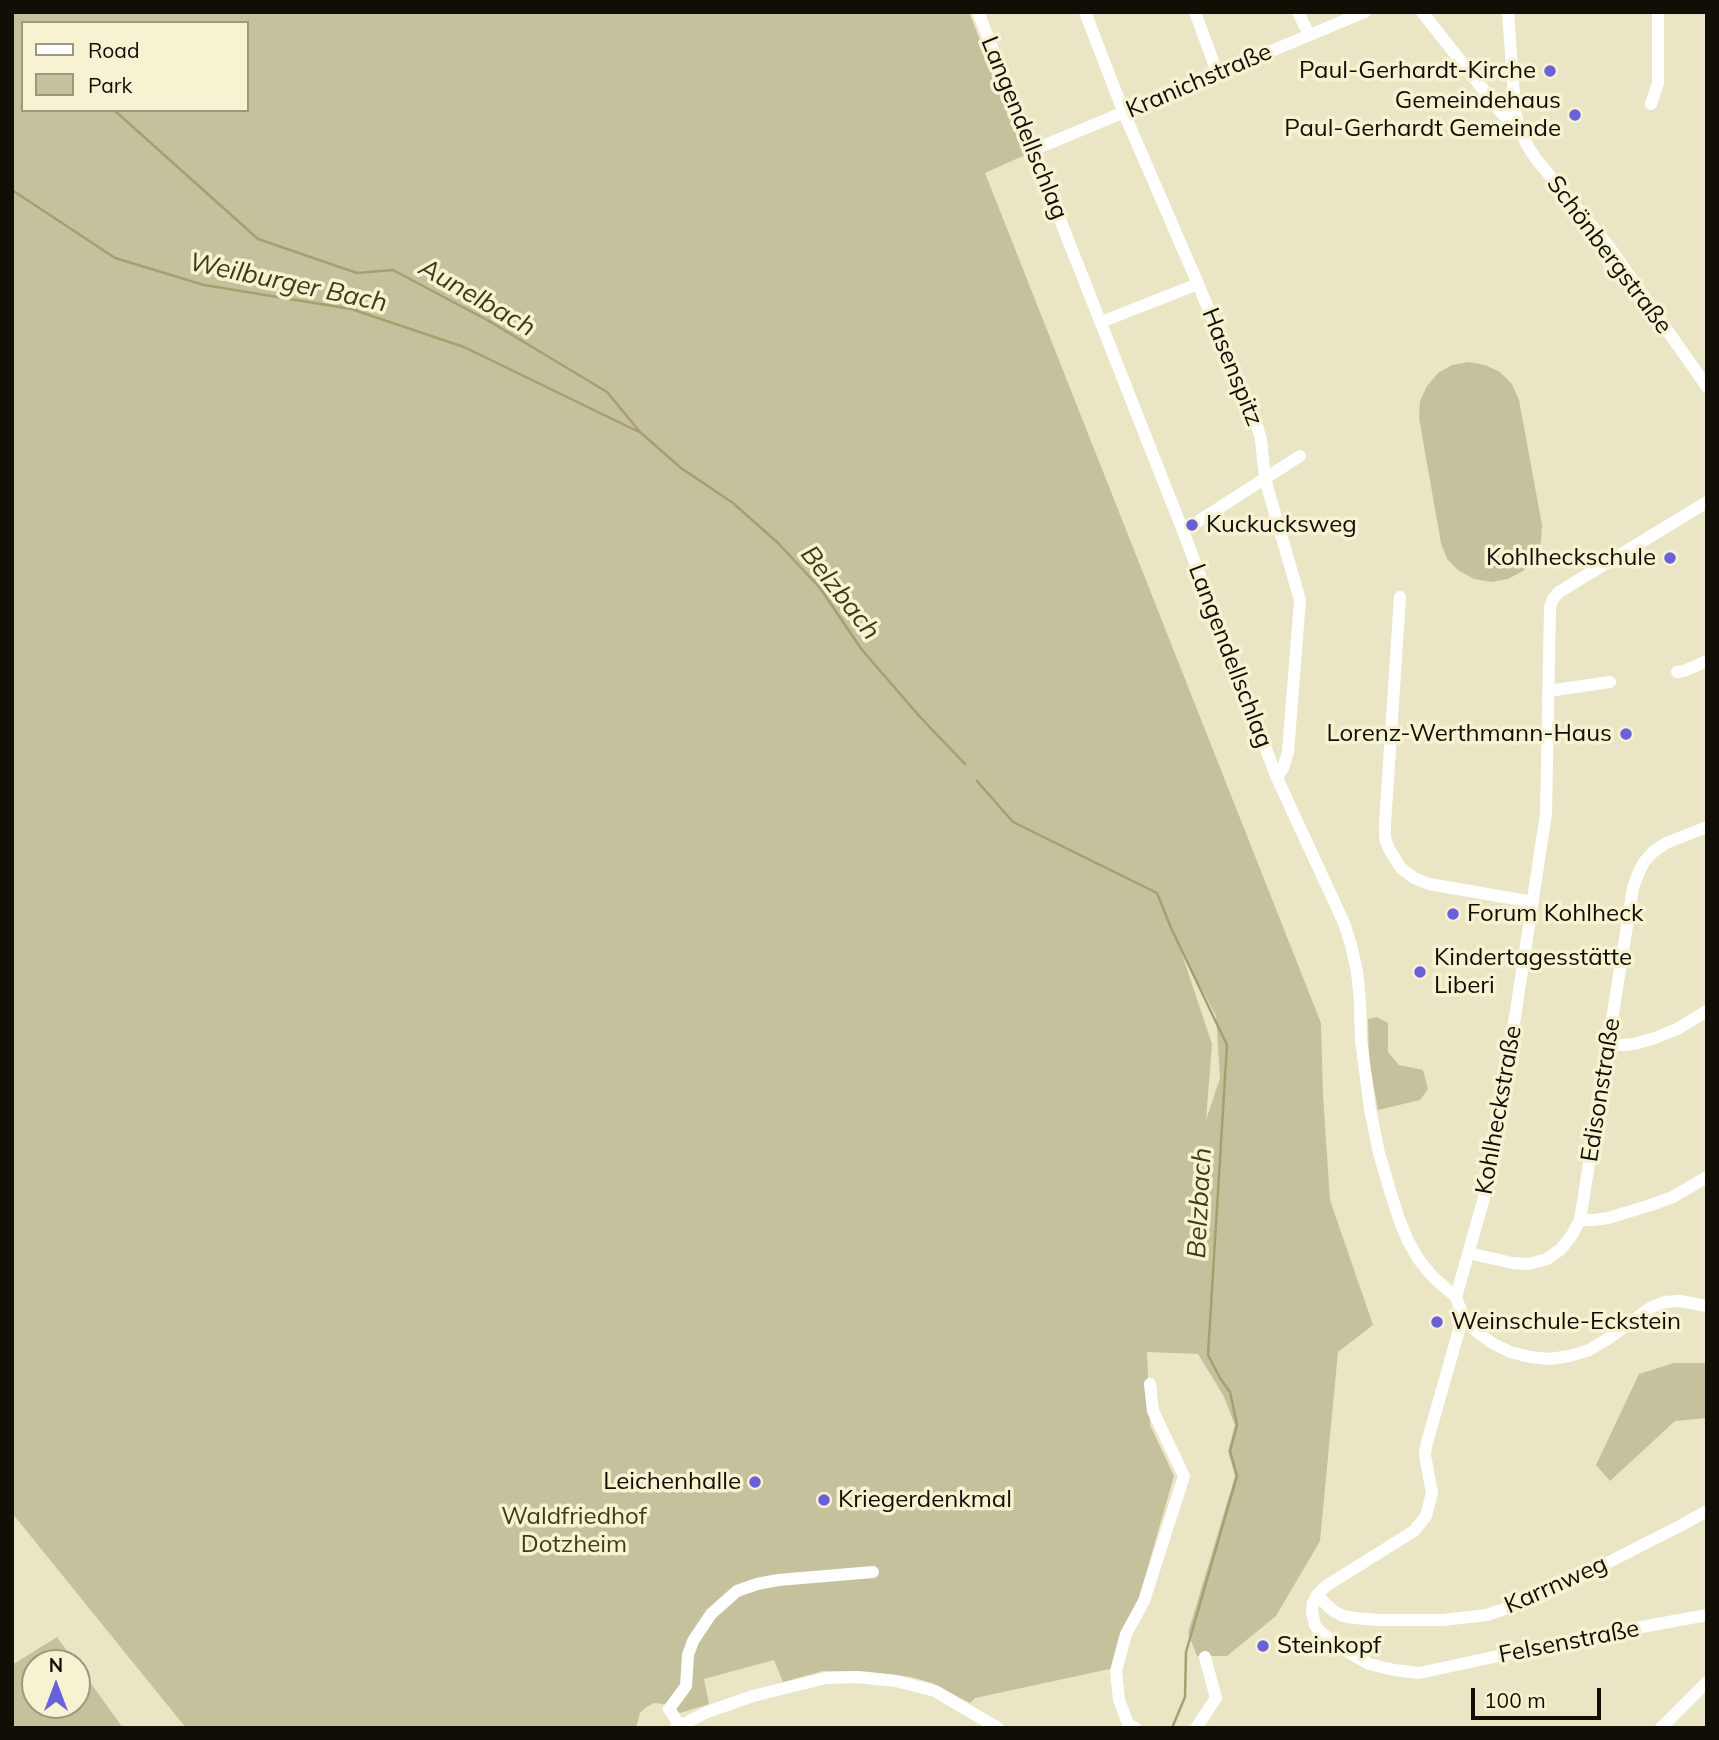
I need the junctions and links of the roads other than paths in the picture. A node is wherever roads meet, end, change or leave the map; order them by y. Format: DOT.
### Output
graph roads {
  1 [pos="978,12"];
  2 [pos="1085,12"];
  3 [pos="1195,12"];
  4 [pos="1298,12"];
  5 [pos="1365,12"];
  6 [pos="1422,12"];
  7 [pos="1508,12"];
  8 [pos="1658,12"];
  9 [pos="1309,35"];
  10 [pos="1217,72"];
  11 [pos="1651,104"];
  12 [pos="1124,113"];
  13 [pos="1517,121"];
  14 [pos="1033,150"];
  15 [pos="1198,284"];
  16 [pos="1101,322"];
  17 [pos="1707,387"];
  18 [pos="1300,456"];
  19 [pos="1265,479"];
  20 [pos="1707,502"];
  21 [pos="1183,531"];
  22 [pos="1400,597"];
  23 [pos="1707,661"];
  24 [pos="1676,672"];
  25 [pos="1610,682"];
  26 [pos="1548,691"];
  27 [pos="1277,778"];
  28 [pos="1707,827"];
  29 [pos="1533,902"];
  30 [pos="1707,1011"];
  31 [pos="1609,1044"];
  32 [pos="1707,1177"];
  33 [pos="1580,1220"];
  34 [pos="1469,1253"];
  35 [pos="1456,1297"];
  36 [pos="1707,1307"];
  37 [pos="1463,1316"];
  38 [pos="1150,1384"];
  39 [pos="1707,1511"];
  40 [pos="873,1572"];
  41 [pos="1317,1595"];
  42 [pos="1707,1615"];
  43 [pos="1205,1657"];
  44 [pos="1707,1682"];
  45 [pos="678,1727"];
  46 [pos="998,1728"];
  47 [pos="1135,1728"];
  48 [pos="1196,1728"];
  49 [pos="1661,1728"];
  1 -- 14 [label="street, Langendellschlag"];
  2 -- 12 [label="street, Hasenspitz"];
  3 -- 10 [label="street"];
  4 -- 9 [label="street"];
  5 -- 9 [label="street, Kranichstraße"];
  6 -- 13 [label="street"];
  7 -- 13 [label="street"];
  8 -- 11 [label="street"];
  9 -- 10 [label="street, Kranichstraße"];
  10 -- 12 [label="street, Kranichstraße"];
  12 -- 14 [label="street, Kranichstraße"];
  12 -- 15 [label="street, Hasenspitz"];
  13 -- 17 [label="street, Schönbergstraße"];
  14 -- 16 [label="street, Langendellschlag"];
  15 -- 16 [label="street"];
  15 -- 19 [label="street, Hasenspitz"];
  16 -- 21 [label="street, Langendellschlag"];
  18 -- 19 [label="street"];
  19 -- 21 [label="street"];
  19 -- 27 [label="street, Hasenspitz"];
  20 -- 26 [label="street, Kohlheckstraße"];
  21 -- 27 [label="street, Langendellschlag"];
  22 -- 29 [label="street"];
  23 -- 24 [label="street"];
  25 -- 26 [label="street"];
  26 -- 29 [label="street, Kohlheckstraße"];
  27 -- 35 [label="street, Langendellschlag"];
  28 -- 31 [label="street, Edisonstraße"];
  29 -- 34 [label="street, Kohlheckstraße"];
  30 -- 31 [label="street"];
  31 -- 33 [label="street, Edisonstraße"];
  32 -- 33 [label="street"];
  33 -- 34 [label="street, Edisonstraße"];
  34 -- 35 [label="street, Kohlheckstraße"];
  35 -- 37 [label="street"];
  36 -- 37 [label="street"];
  37 -- 41 [label="street"];
  38 -- 47 [label="street"];
  39 -- 41 [label="street, Karrnweg"];
  40 -- 45 [label="street"];
  41 -- 42 [label="street, Felsenstraße"];
  43 -- 48 [label="street"];
  44 -- 49 [label="street"];
  45 -- 46 [label="street"];
}
